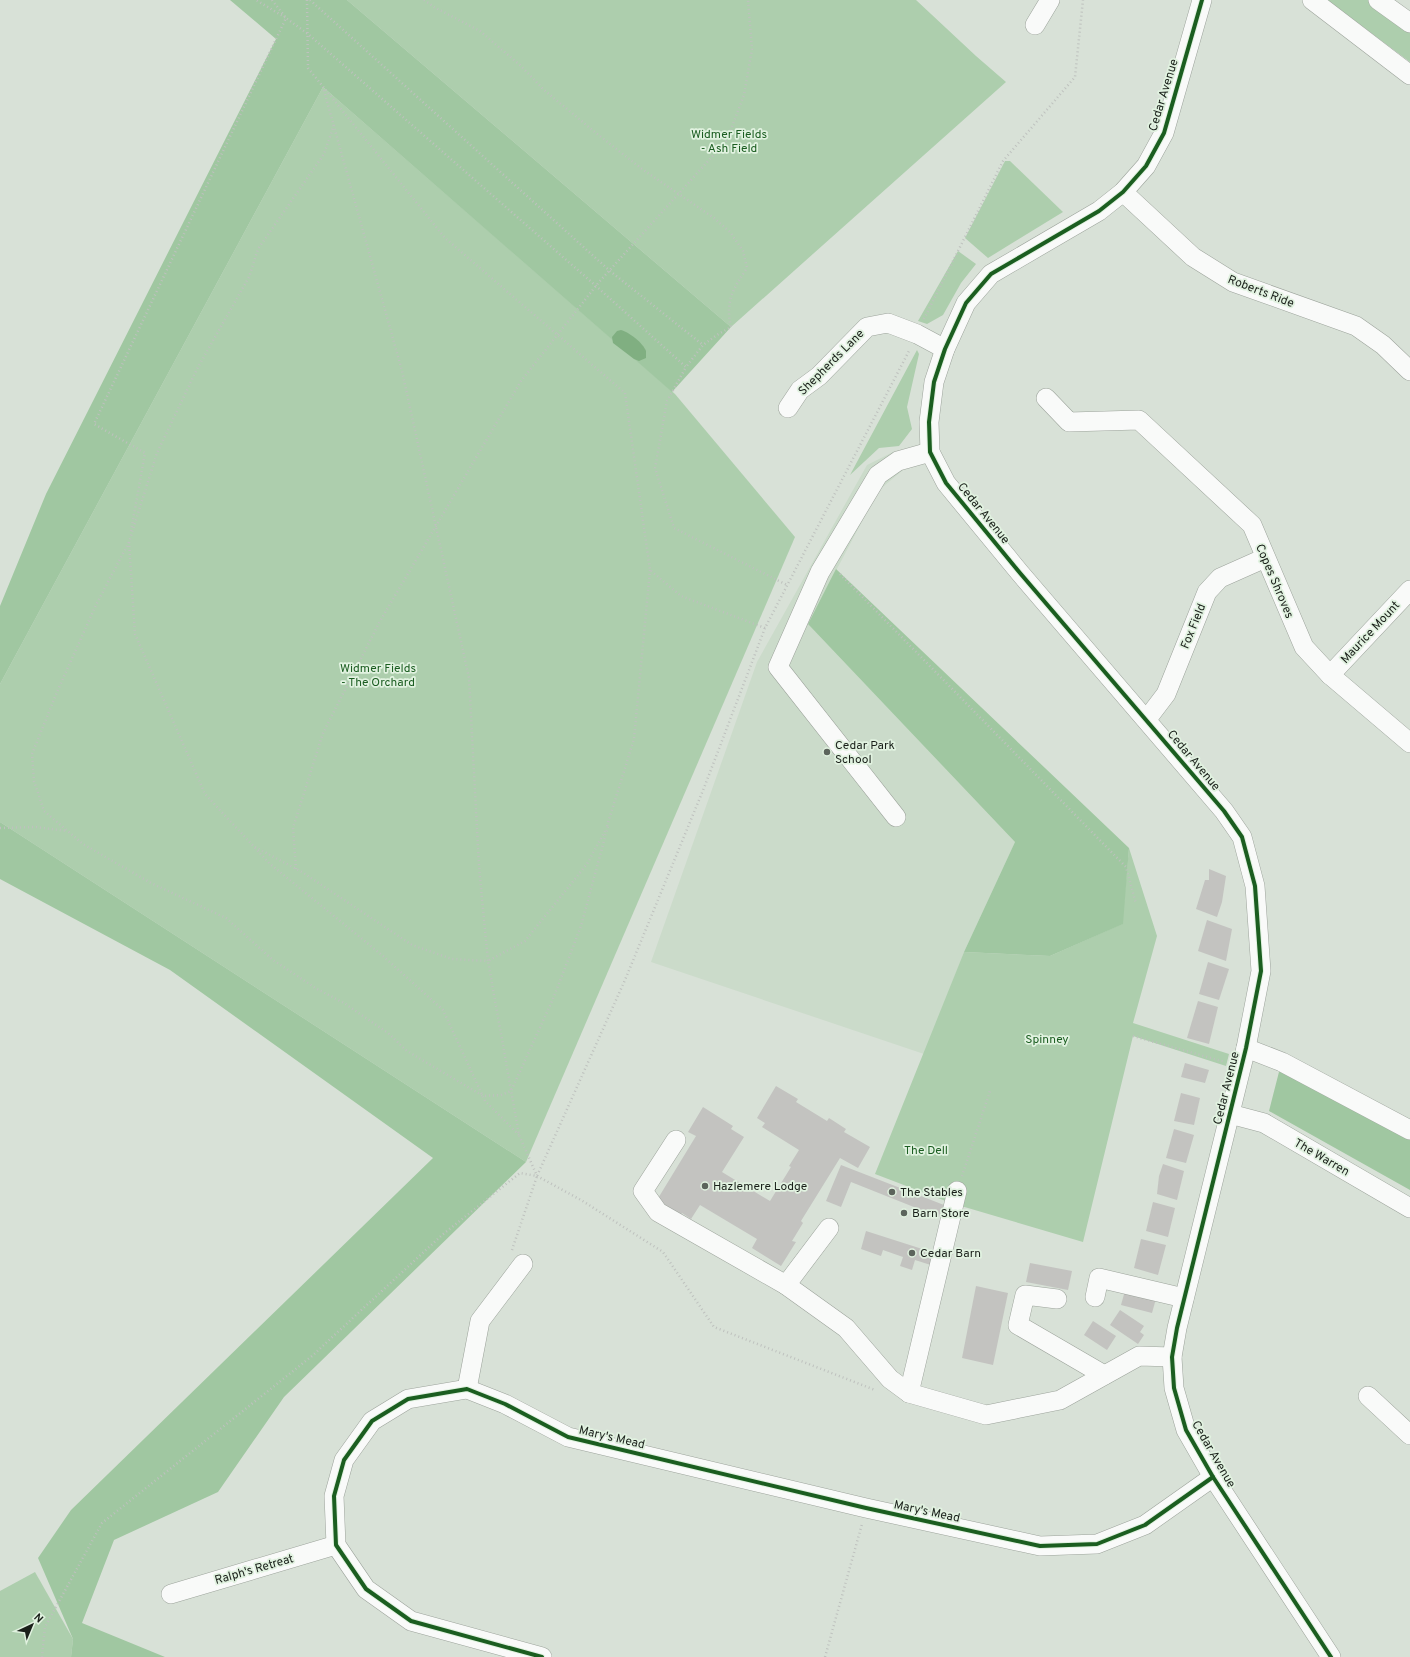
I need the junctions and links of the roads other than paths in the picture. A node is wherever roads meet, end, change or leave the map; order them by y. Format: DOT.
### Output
graph roads {
  1 [pos="1050,0"];
  2 [pos="1202,0"];
  3 [pos="1312,0"];
  4 [pos="1378,0"];
  5 [pos="1410,22"];
  6 [pos="1035,26"];
  7 [pos="1410,75"];
  8 [pos="1123,192"];
  9 [pos="945,349"];
  10 [pos="1410,372"];
  11 [pos="1046,398"];
  12 [pos="788,408"];
  13 [pos="930,452"];
  14 [pos="1265,558"];
  15 [pos="1410,590"];
  16 [pos="1330,675"];
  17 [pos="1147,719"];
  18 [pos="1410,743"];
  19 [pos="896,817"];
  20 [pos="1246,1048"];
  21 [pos="1230,1114"];
  22 [pos="1410,1130"];
  23 [pos="676,1140"];
  24 [pos="957,1191"];
  25 [pos="1410,1208"];
  26 [pos="829,1228"];
  27 [pos="523,1264"];
  28 [pos="786,1285"];
  29 [pos="1095,1297"];
  30 [pos="1184,1298"];
  31 [pos="1057,1299"];
  32 [pos="1172,1357"];
  33 [pos="1104,1375"];
  34 [pos="467,1389"];
  35 [pos="909,1393"];
  36 [pos="1368,1396"];
  37 [pos="1410,1435"];
  38 [pos="1213,1476"];
  39 [pos="336,1545"];
  40 [pos="171,1594"];
  41 [pos="1324,1655"];
  42 [pos="542,1657"];
  1 -- 6 [label="street"];
  2 -- 8 [label="street, Cedar Avenue"];
  3 -- 7 [label="street"];
  4 -- 5 [label="street"];
  8 -- 9 [label="street, Cedar Avenue"];
  8 -- 10 [label="street, Roberts Ride"];
  9 -- 12 [label="street, Shepherds Lane"];
  9 -- 13 [label="street, Cedar Avenue"];
  11 -- 14 [label="street, Copes Shroves"];
  13 -- 17 [label="street, Cedar Avenue"];
  13 -- 19 [label="street"];
  14 -- 16 [label="street, Copes Shroves"];
  14 -- 17 [label="street, Fox Field"];
  15 -- 16 [label="street, Maurice Mount"];
  16 -- 18 [label="street, Copes Shroves"];
  17 -- 20 [label="street, Cedar Avenue"];
  20 -- 21 [label="street, Cedar Avenue"];
  20 -- 22 [label="street"];
  21 -- 25 [label="street, The Warren"];
  21 -- 30 [label="street, Cedar Avenue"];
  23 -- 28 [label="street"];
  24 -- 35 [label="street"];
  26 -- 28 [label="street"];
  27 -- 34 [label="street"];
  28 -- 35 [label="street"];
  29 -- 30 [label="street"];
  30 -- 32 [label="street, Cedar Avenue"];
  31 -- 33 [label="street"];
  32 -- 33 [label="street"];
  32 -- 38 [label="street, Cedar Avenue"];
  33 -- 35 [label="street"];
  34 -- 38 [label="street, Mary's Mead"];
  34 -- 39 [label="street"];
  36 -- 37 [label="street"];
  38 -- 41 [label="street, Cedar Avenue"];
  39 -- 40 [label="street, Ralph's Retreat"];
  39 -- 42 [label="street"];
}
